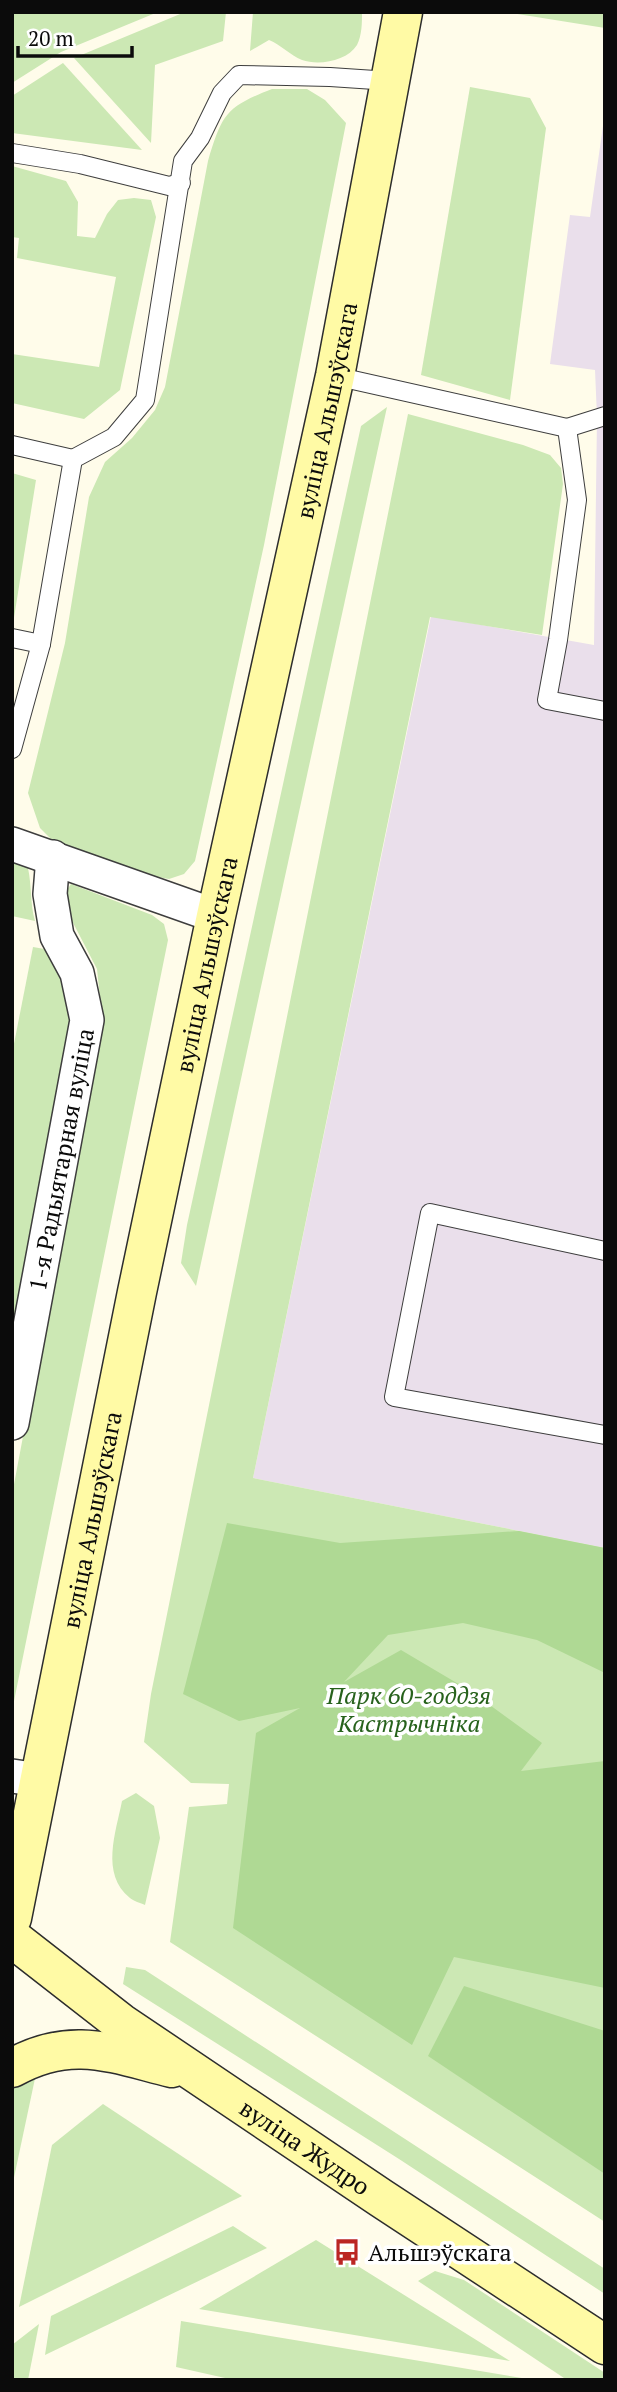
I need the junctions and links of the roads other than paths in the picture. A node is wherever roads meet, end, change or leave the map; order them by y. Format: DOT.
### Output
graph roads {
  1 [pos="403,12"];
  2 [pos="390,81"];
  3 [pos="12,153"];
  4 [pos="181,183"];
  5 [pos="335,376"];
  6 [pos="605,416"];
  7 [pos="567,428"];
  8 [pos="12,445"];
  9 [pos="73,459"];
  10 [pos="12,638"];
  11 [pos="41,644"];
  12 [pos="605,711"];
  13 [pos="12,749"];
  14 [pos="12,844"];
  15 [pos="53,858"];
  16 [pos="216,916"];
  17 [pos="605,1251"];
  18 [pos="12,1423"];
  19 [pos="605,1434"];
  20 [pos="25,1778"];
  21 [pos="12,1918"];
  22 [pos="12,1938"];
  23 [pos="12,2067"];
  24 [pos="201,2075"];
  25 [pos="605,2345"];
  1 -- 2 [label="main road, вуліца Альшэўскага"];
  2 -- 4 [label="lane"];
  2 -- 5 [label="main road, вуліца Альшэўскага"];
  3 -- 4 [label="lane"];
  4 -- 9 [label="lane"];
  5 -- 7 [label="lane"];
  5 -- 16 [label="main road, вуліца Альшэўскага"];
  6 -- 7 [label="lane"];
  7 -- 12 [label="lane"];
  8 -- 9 [label="lane"];
  9 -- 11 [label="lane"];
  10 -- 11 [label="lane"];
  11 -- 13 [label="lane"];
  14 -- 15 [label="street"];
  15 -- 16 [label="street"];
  15 -- 18 [label="street, 1-я Радыятарная вуліца"];
  16 -- 20 [label="main road, вуліца Альшэўскага"];
  17 -- 19 [label="lane"];
  20 -- 21 [label="main road, вуліца Альшэўскага"];
  22 -- 24 [label="main road, вуліца Жудро"];
  23 -- 24 [label="main road"];
  24 -- 25 [label="main road, вуліца Жудро"];
}
